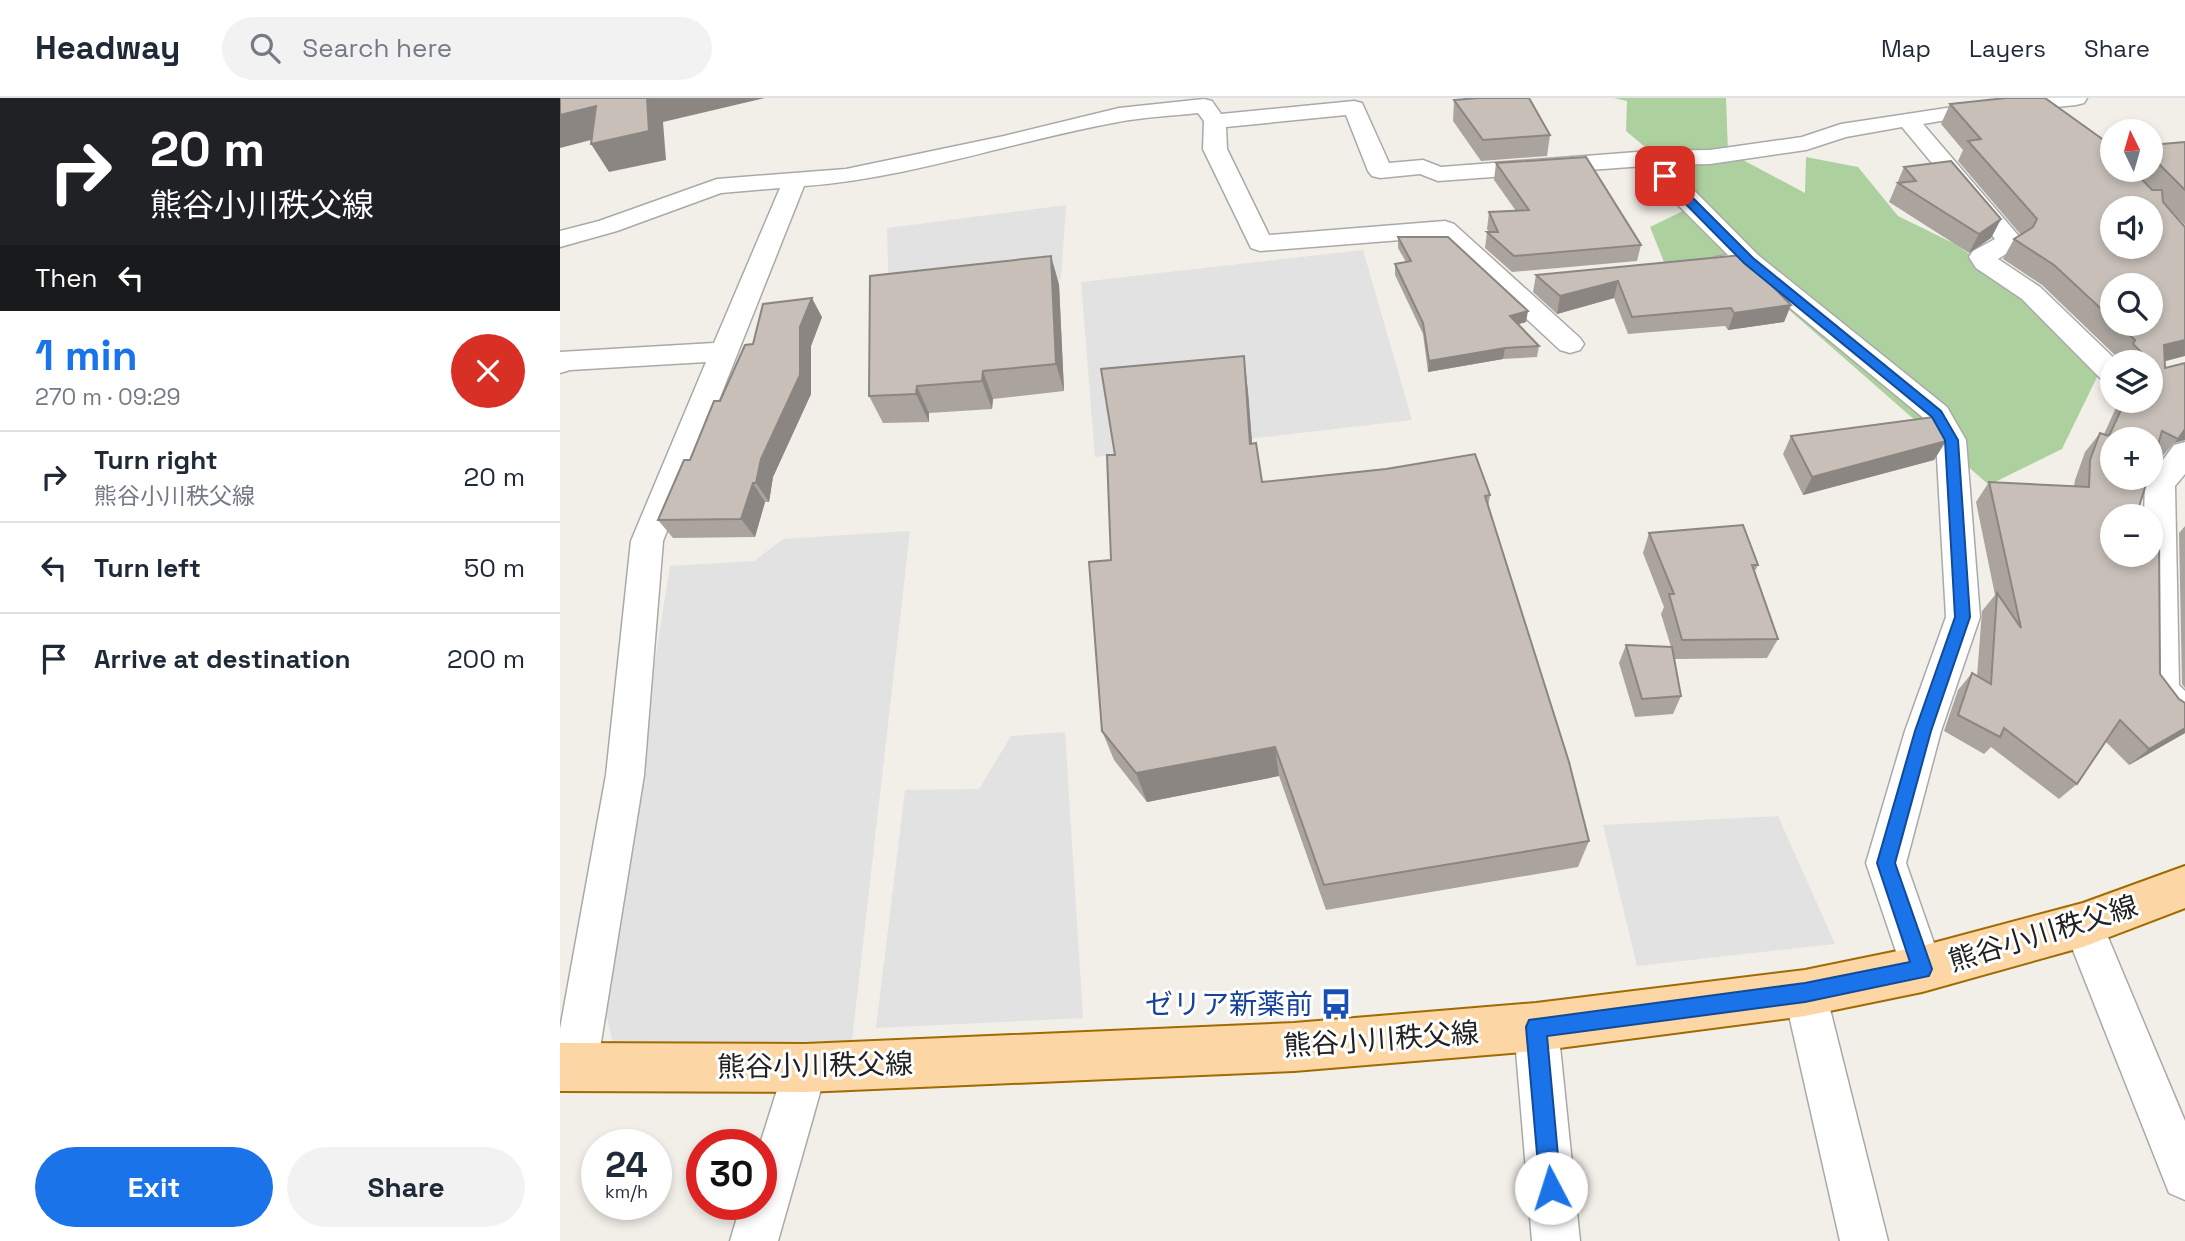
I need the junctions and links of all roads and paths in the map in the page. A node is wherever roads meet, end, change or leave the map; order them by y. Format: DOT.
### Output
graph roads {
  1 [pos="2076,98"];
  2 [pos="1908,120"];
  3 [pos="1215,121"];
  4 [pos="1650,159"];
  5 [pos="794,180"];
  6 [pos="1441,201"];
  7 [pos="560,239"];
  8 [pos="1749,261"];
  9 [pos="1694,266"];
  10 [pos="1532,282"];
  11 [pos="1505,284"];
  12 [pos="1570,344"];
  13 [pos="724,352"];
  14 [pos="2100,361"];
  15 [pos="560,364"];
  16 [pos="2185,453"];
  17 [pos="2185,714"];
  18 [pos="2185,887"];
  19 [pos="2083,925"];
  20 [pos="1922,969"];
  21 [pos="1805,993"];
  22 [pos="1536,1027"];
  23 [pos="568,1067"];
  24 [pos="805,1068"];
  25 [pos="2185,1177"];
  26 [pos="754,1241"];
  27 [pos="1556,1241"];
  28 [pos="1864,1241"];
  1 -- 2 [label="street"];
  2 -- 4 [label="street"];
  2 -- 14 [label="street"];
  3 -- 5 [label="street"];
  3 -- 6 [label="street"];
  3 -- 6 [label="street"];
  4 -- 6 [label="street"];
  4 -- 8 [label="street"];
  5 -- 7 [label="street"];
  5 -- 13 [label="street"];
  6 -- 11 [label="street"];
  8 -- 9 [label="street"];
  8 -- 20 [label="street"];
  10 -- 11 [label="street"];
  11 -- 12 [label="street"];
  13 -- 15 [label="street"];
  13 -- 23 [label="street"];
  16 -- 17 [label="street"];
  18 -- 19 [label="main road, 熊谷小川秩父線"];
  19 -- 20 [label="main road, 熊谷小川秩父線"];
  19 -- 25 [label="street"];
  20 -- 21 [label="main road, 熊谷小川秩父線"];
  21 -- 22 [label="main road, 熊谷小川秩父線"];
  21 -- 28 [label="street"];
  22 -- 24 [label="main road, 熊谷小川秩父線"];
  22 -- 27 [label="street"];
  23 -- 24 [label="main road, 熊谷小川秩父線"];
  24 -- 26 [label="street"];
}
